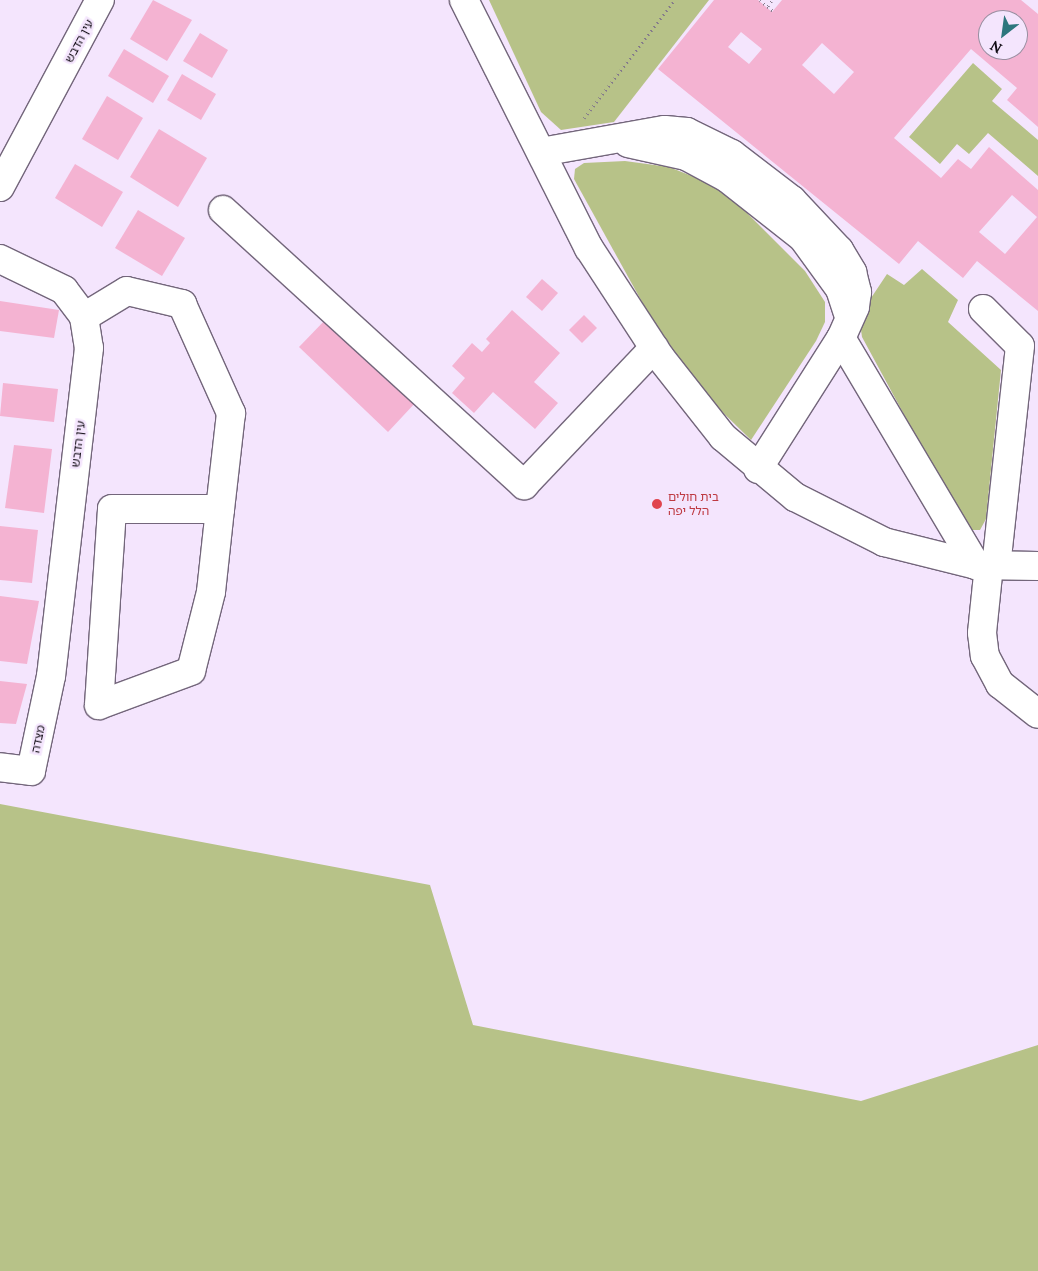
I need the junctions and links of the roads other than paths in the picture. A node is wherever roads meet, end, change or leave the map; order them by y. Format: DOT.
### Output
graph roads {
  1 [pos="100,0"];
  2 [pos="464,0"];
  3 [pos="550,150"];
  4 [pos="0,187"];
  5 [pos="223,210"];
  6 [pos="0,259"];
  7 [pos="983,309"];
  8 [pos="84,317"];
  9 [pos="841,338"];
  10 [pos="654,348"];
  11 [pos="758,469"];
  12 [pos="220,509"];
  13 [pos="987,565"];
  14 [pos="1038,566"];
  15 [pos="51,676"];
  16 [pos="1038,714"];
  17 [pos="0,767"];
  1 -- 4 [label="street, עין הדבש"];
  2 -- 3 [label="street"];
  3 -- 9 [label="street"];
  3 -- 10 [label="street"];
  5 -- 10 [label="street"];
  6 -- 8 [label="street, עין הדבש"];
  7 -- 13 [label="street"];
  8 -- 12 [label="street"];
  8 -- 15 [label="street, עין הדבש"];
  9 -- 11 [label="street"];
  9 -- 13 [label="street"];
  10 -- 11 [label="street"];
  11 -- 13 [label="street"];
  12 -- 12 [label="street"];
  13 -- 14 [label="street"];
  13 -- 16 [label="street"];
  15 -- 17 [label="street, מצדה"];
}
